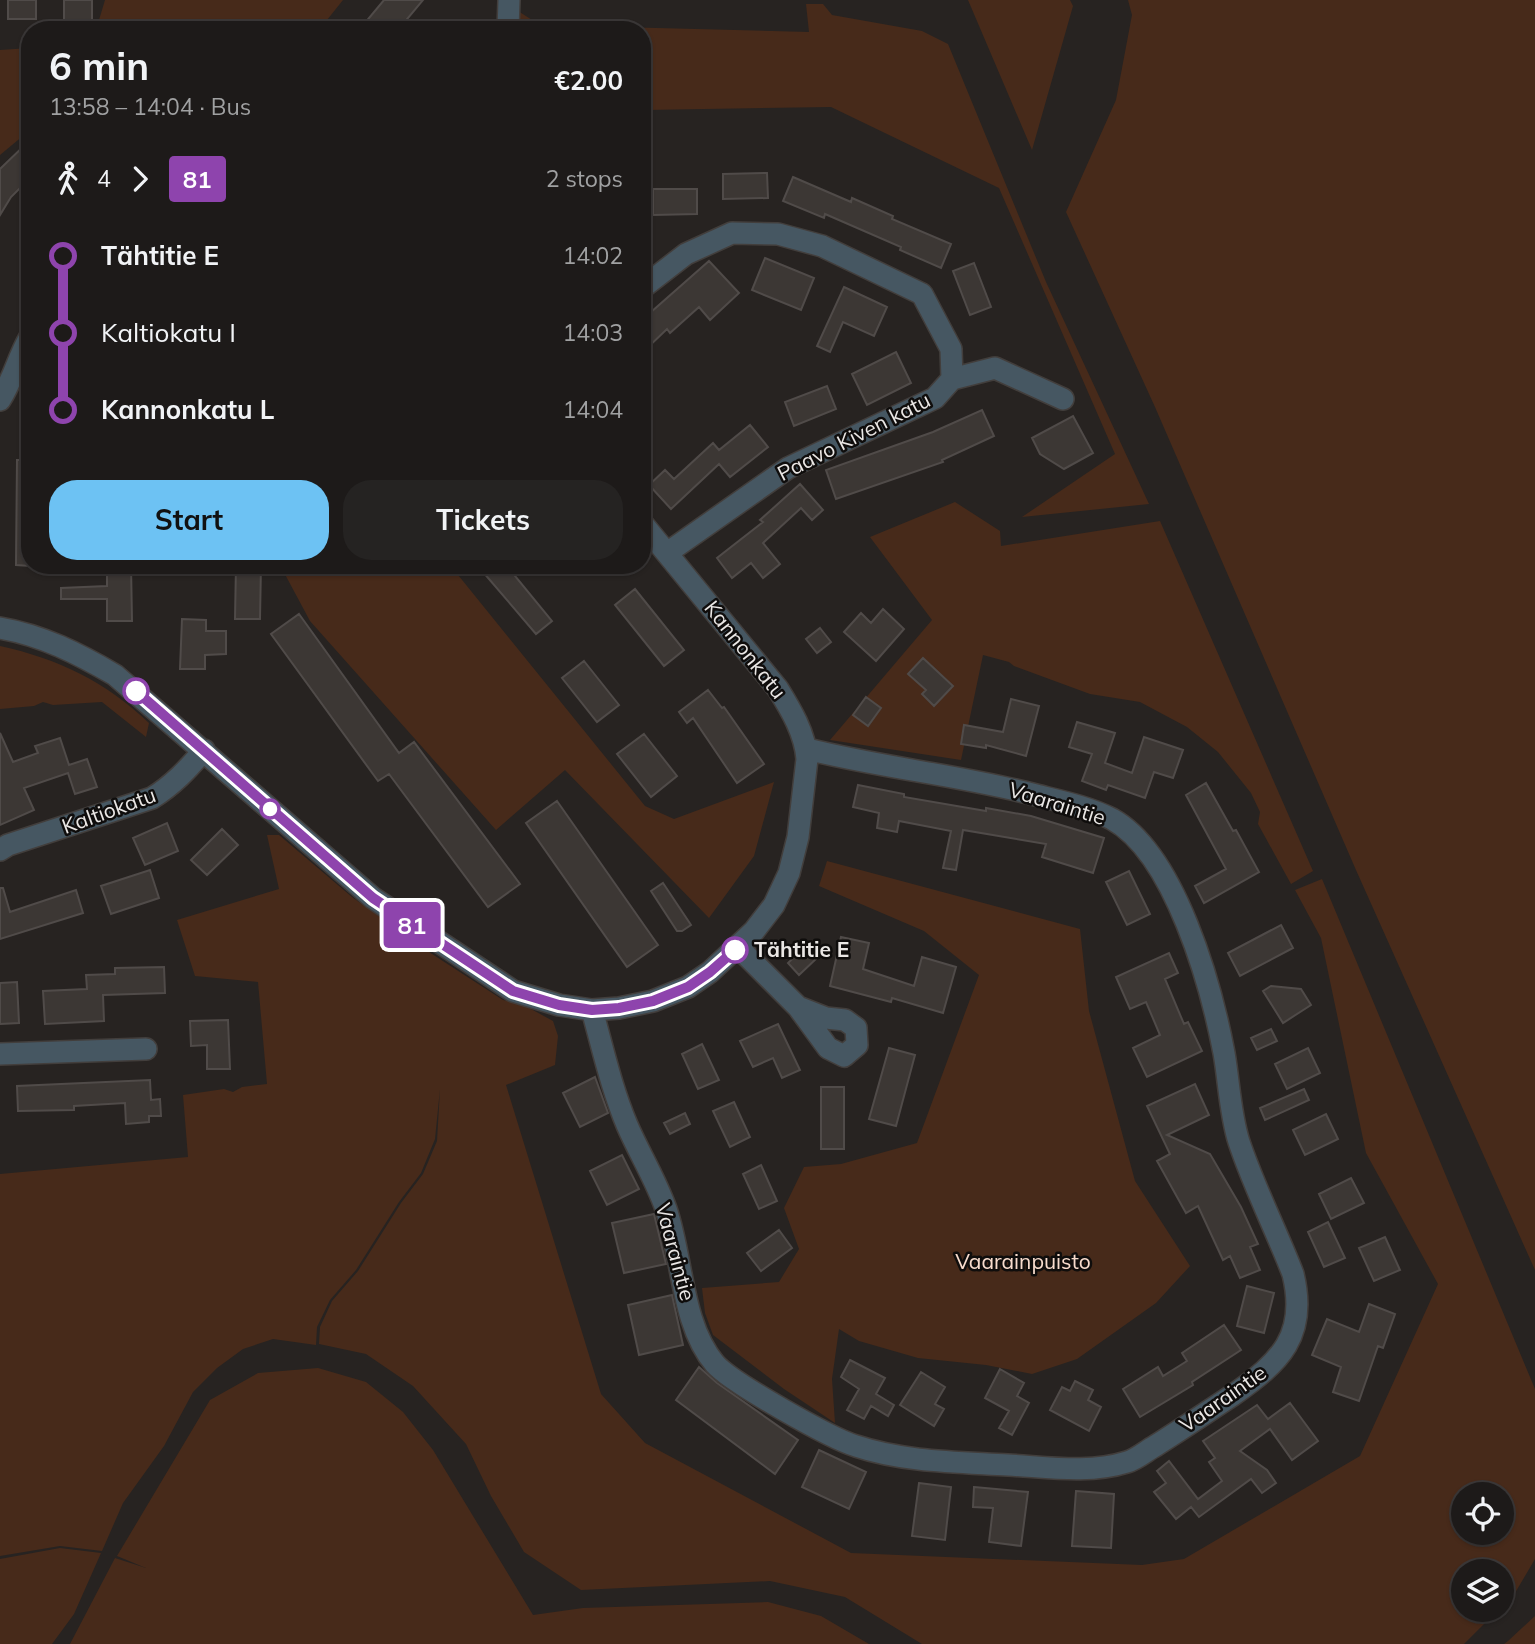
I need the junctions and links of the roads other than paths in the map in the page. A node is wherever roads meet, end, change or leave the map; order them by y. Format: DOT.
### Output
graph roads {
  1 [pos="509,0"];
  2 [pos="508,21"];
  3 [pos="651,281"];
  4 [pos="21,353"];
  5 [pos="952,379"];
  6 [pos="1063,399"];
  7 [pos="0,400"];
  8 [pos="651,534"];
  9 [pos="667,553"];
  10 [pos="0,628"];
  11 [pos="807,749"];
  12 [pos="204,750"];
  13 [pos="0,850"];
  14 [pos="738,947"];
  15 [pos="798,1007"];
  16 [pos="592,1010"];
  17 [pos="146,1048"];
  18 [pos="0,1054"];
  1 -- 2 [label="street"];
  3 -- 5 [label="street, Paavo Kiven katu"];
  4 -- 7 [label="street"];
  5 -- 6 [label="street"];
  5 -- 9 [label="street, Paavo Kiven katu"];
  8 -- 9 [label="street, Kannonkatu"];
  9 -- 11 [label="street, Kannonkatu"];
  10 -- 12 [label="street, Kannonkatu"];
  11 -- 14 [label="street, Kannonkatu"];
  11 -- 16 [label="street, Vaaraintie"];
  12 -- 13 [label="street, Kaltiokatu"];
  12 -- 16 [label="street, Kannonkatu"];
  14 -- 15 [label="street"];
  14 -- 16 [label="street, Kannonkatu"];
  17 -- 18 [label="street"];
}
